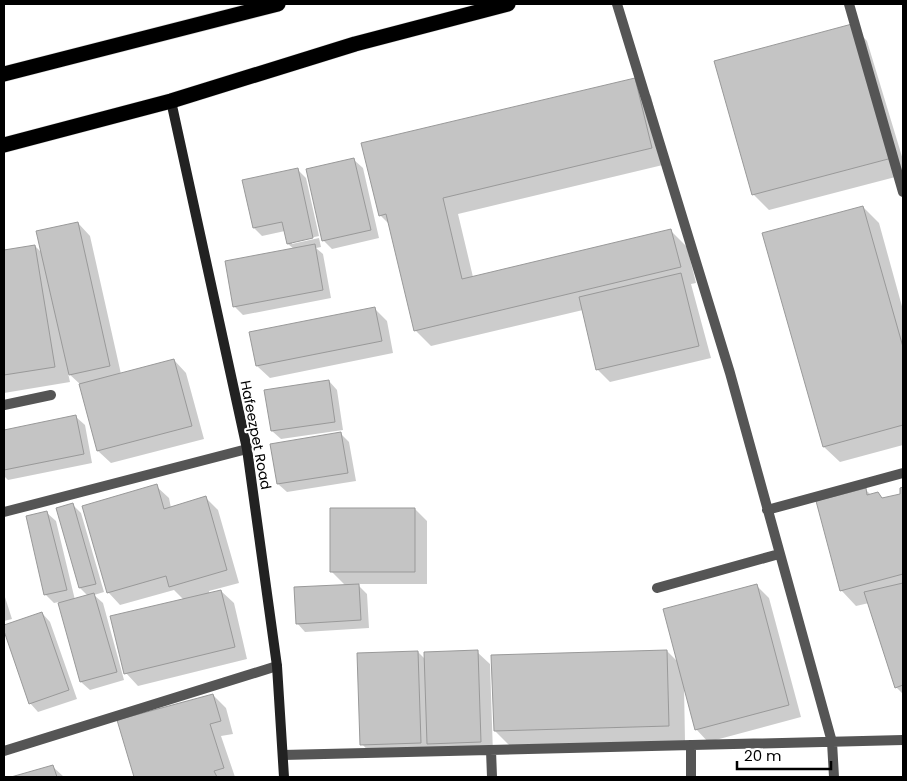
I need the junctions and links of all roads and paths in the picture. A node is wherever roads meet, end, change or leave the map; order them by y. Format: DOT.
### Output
graph roads {
  1 [pos="278,4"];
  2 [pos="508,4"];
  3 [pos="617,4"];
  4 [pos="849,4"];
  5 [pos="4,74"];
  6 [pos="171,102"];
  7 [pos="4,145"];
  8 [pos="903,192"];
  9 [pos="51,395"];
  10 [pos="4,405"];
  11 [pos="247,449"];
  12 [pos="903,472"];
  13 [pos="767,510"];
  14 [pos="4,512"];
  15 [pos="779,554"];
  16 [pos="656,588"];
  17 [pos="277,666"];
  18 [pos="903,740"];
  19 [pos="832,742"];
  20 [pos="691,745"];
  21 [pos="491,750"];
  22 [pos="4,752"];
  23 [pos="283,755"];
  24 [pos="284,777"];
  25 [pos="492,777"];
  26 [pos="691,777"];
  27 [pos="834,777"];
  1 -- 5 [label="highway"];
  2 -- 6 [label="highway"];
  3 -- 13 [label="street"];
  4 -- 8 [label="street"];
  6 -- 7 [label="highway"];
  6 -- 11 [label="street, Hafeezpet Road"];
  9 -- 10 [label="street"];
  11 -- 14 [label="street"];
  11 -- 17 [label="street, Hafeezpet Road"];
  12 -- 13 [label="street"];
  13 -- 15 [label="street"];
  15 -- 16 [label="street"];
  15 -- 19 [label="street"];
  17 -- 22 [label="street"];
  17 -- 23 [label="street, Hafeezpet Road"];
  18 -- 19 [label="street"];
  19 -- 20 [label="street"];
  19 -- 27 [label="street"];
  20 -- 21 [label="street"];
  20 -- 26 [label="street"];
  21 -- 23 [label="street"];
  21 -- 25 [label="street"];
  23 -- 24 [label="street, Hafeezpet Road"];
}
